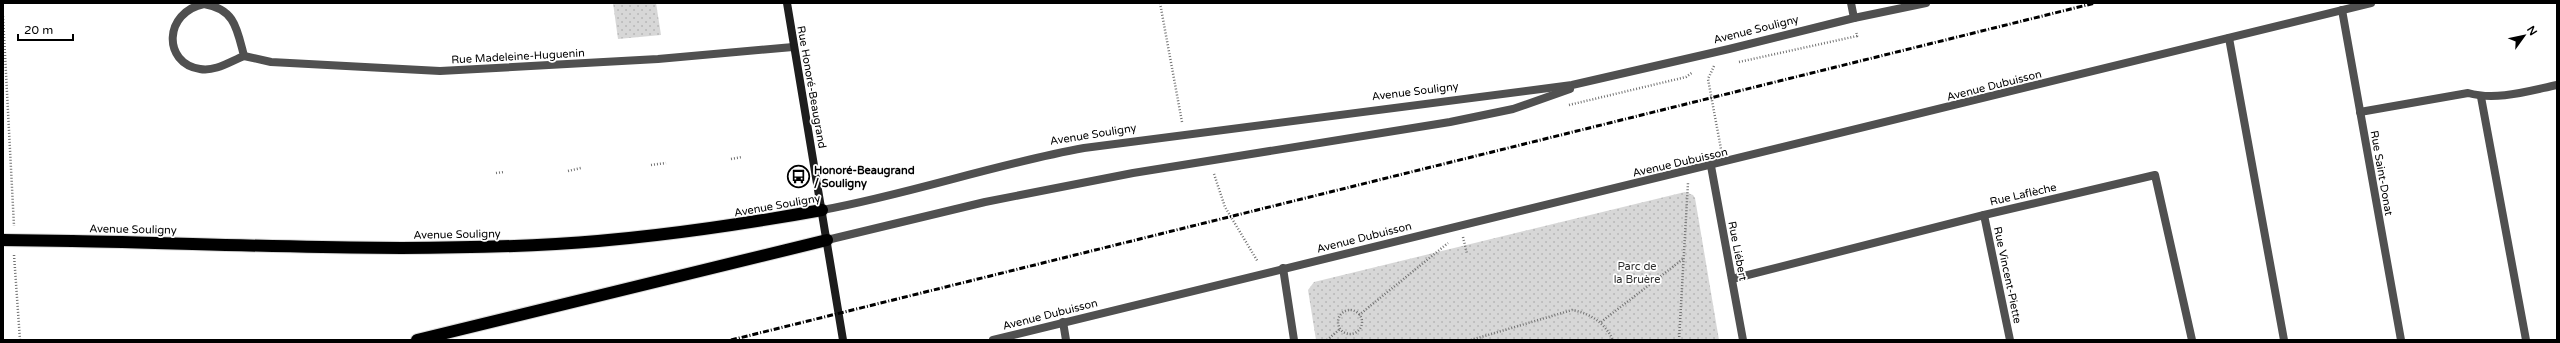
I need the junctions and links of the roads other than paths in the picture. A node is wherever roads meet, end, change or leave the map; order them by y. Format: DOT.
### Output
graph roads {
  1 [pos="786,3"];
  2 [pos="1851,3"];
  3 [pos="1926,3"];
  4 [pos="2371,3"];
  5 [pos="2342,10"];
  6 [pos="1854,18"];
  7 [pos="2229,38"];
  8 [pos="793,46"];
  9 [pos="244,56"];
  10 [pos="1593,80"];
  11 [pos="2557,86"];
  12 [pos="2482,97"];
  13 [pos="2360,112"];
  14 [pos="1711,166"];
  15 [pos="822,210"];
  16 [pos="1984,214"];
  17 [pos="3,240"];
  18 [pos="827,240"];
  19 [pos="1283,268"];
  20 [pos="1732,279"];
  21 [pos="1063,322"];
  22 [pos="417,340"];
  23 [pos="843,340"];
  24 [pos="993,340"];
  25 [pos="1066,340"];
  26 [pos="1294,340"];
  27 [pos="1743,340"];
  28 [pos="2010,340"];
  29 [pos="2192,340"];
  30 [pos="2284,340"];
  31 [pos="2401,340"];
  32 [pos="2526,340"];
  1 -- 8 [label="main road, Rue Honoré-Beaugrand"];
  2 -- 6 [label="street"];
  3 -- 6 [label="street, Avenue Souligny"];
  4 -- 5 [label="street, Avenue Dubuisson"];
  5 -- 7 [label="street, Avenue Dubuisson"];
  5 -- 13 [label="street, Rue Saint-Donat"];
  6 -- 10 [label="street, Avenue Souligny"];
  7 -- 14 [label="street, Avenue Dubuisson"];
  7 -- 30 [label="street"];
  8 -- 9 [label="street, Rue Madeleine-Huguenin"];
  8 -- 15 [label="main road, Rue Honoré-Beaugrand"];
  9 -- 9 [label="street"];
  10 -- 15 [label="street, Avenue Souligny"];
  10 -- 18 [label="street, Avenue Souligny"];
  11 -- 12 [label="street"];
  12 -- 13 [label="street"];
  12 -- 32 [label="street"];
  13 -- 31 [label="street, Rue Saint-Donat"];
  14 -- 19 [label="street, Avenue Dubuisson"];
  14 -- 20 [label="street, Rue Liébert"];
  15 -- 17 [label="highway, Avenue Souligny, bridge"];
  15 -- 18 [label="main road, Rue Honoré-Beaugrand"];
  16 -- 20 [label="street, Rue Laflèche"];
  16 -- 28 [label="street, Rue Vincent-Piette"];
  16 -- 29 [label="street, Rue Laflèche"];
  18 -- 22 [label="highway, Avenue Souligny"];
  18 -- 23 [label="main road, Rue Honoré-Beaugrand"];
  19 -- 21 [label="street, Avenue Dubuisson"];
  19 -- 26 [label="street"];
  20 -- 27 [label="street, Rue Liébert"];
  21 -- 24 [label="street, Avenue Dubuisson"];
  21 -- 25 [label="street"];
}
